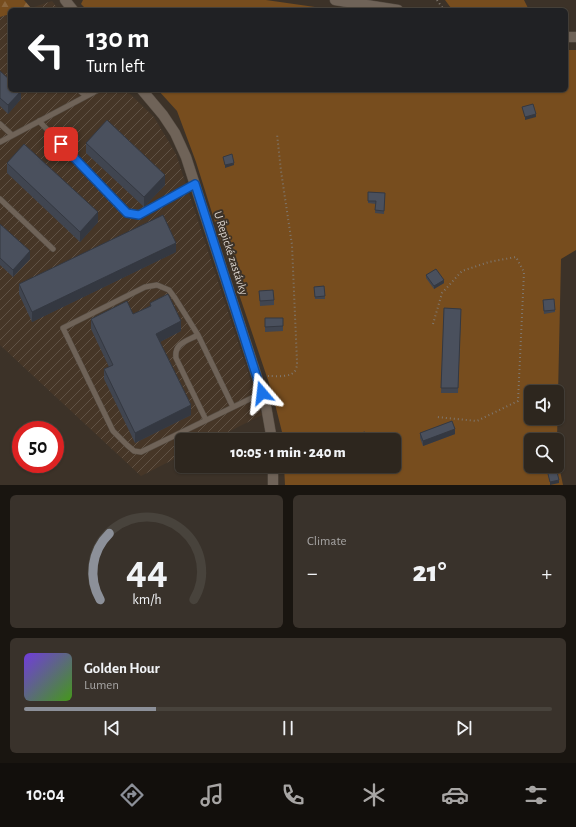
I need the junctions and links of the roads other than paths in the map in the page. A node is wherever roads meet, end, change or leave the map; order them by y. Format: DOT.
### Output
graph roads {
  1 [pos="65,0"];
  2 [pos="336,0"];
  3 [pos="71,8"];
  4 [pos="386,8"];
  5 [pos="81,92"];
  6 [pos="94,92"];
  7 [pos="144,92"];
  8 [pos="86,96"];
  9 [pos="38,121"];
  10 [pos="0,124"];
  11 [pos="12,135"];
  12 [pos="0,142"];
  13 [pos="195,184"];
  14 [pos="0,199"];
  15 [pos="53,249"];
  16 [pos="198,335"];
  17 [pos="262,393"];
  18 [pos="233,407"];
  19 [pos="206,420"];
  20 [pos="271,433"];
  21 [pos="273,473"];
  22 [pos="273,485"];
  1 -- 3 [label="main road"];
  2 -- 4 [label="main road"];
  5 -- 8 [label="lane"];
  6 -- 8 [label="lane"];
  7 -- 13 [label="main road, U Řepické zastávky"];
  8 -- 9 [label="lane"];
  9 -- 11 [label="lane"];
  9 -- 13 [label="lane"];
  10 -- 11 [label="lane"];
  11 -- 12 [label="lane"];
  13 -- 17 [label="main road, U Řepické zastávky"];
  14 -- 15 [label="lane"];
  16 -- 18 [label="lane"];
  16 -- 19 [label="lane"];
  16 -- 19 [label="lane"];
  17 -- 18 [label="lane"];
  17 -- 20 [label="main road, U Řepické zastávky"];
  18 -- 19 [label="lane"];
  21 -- 22 [label="main road"];
}
